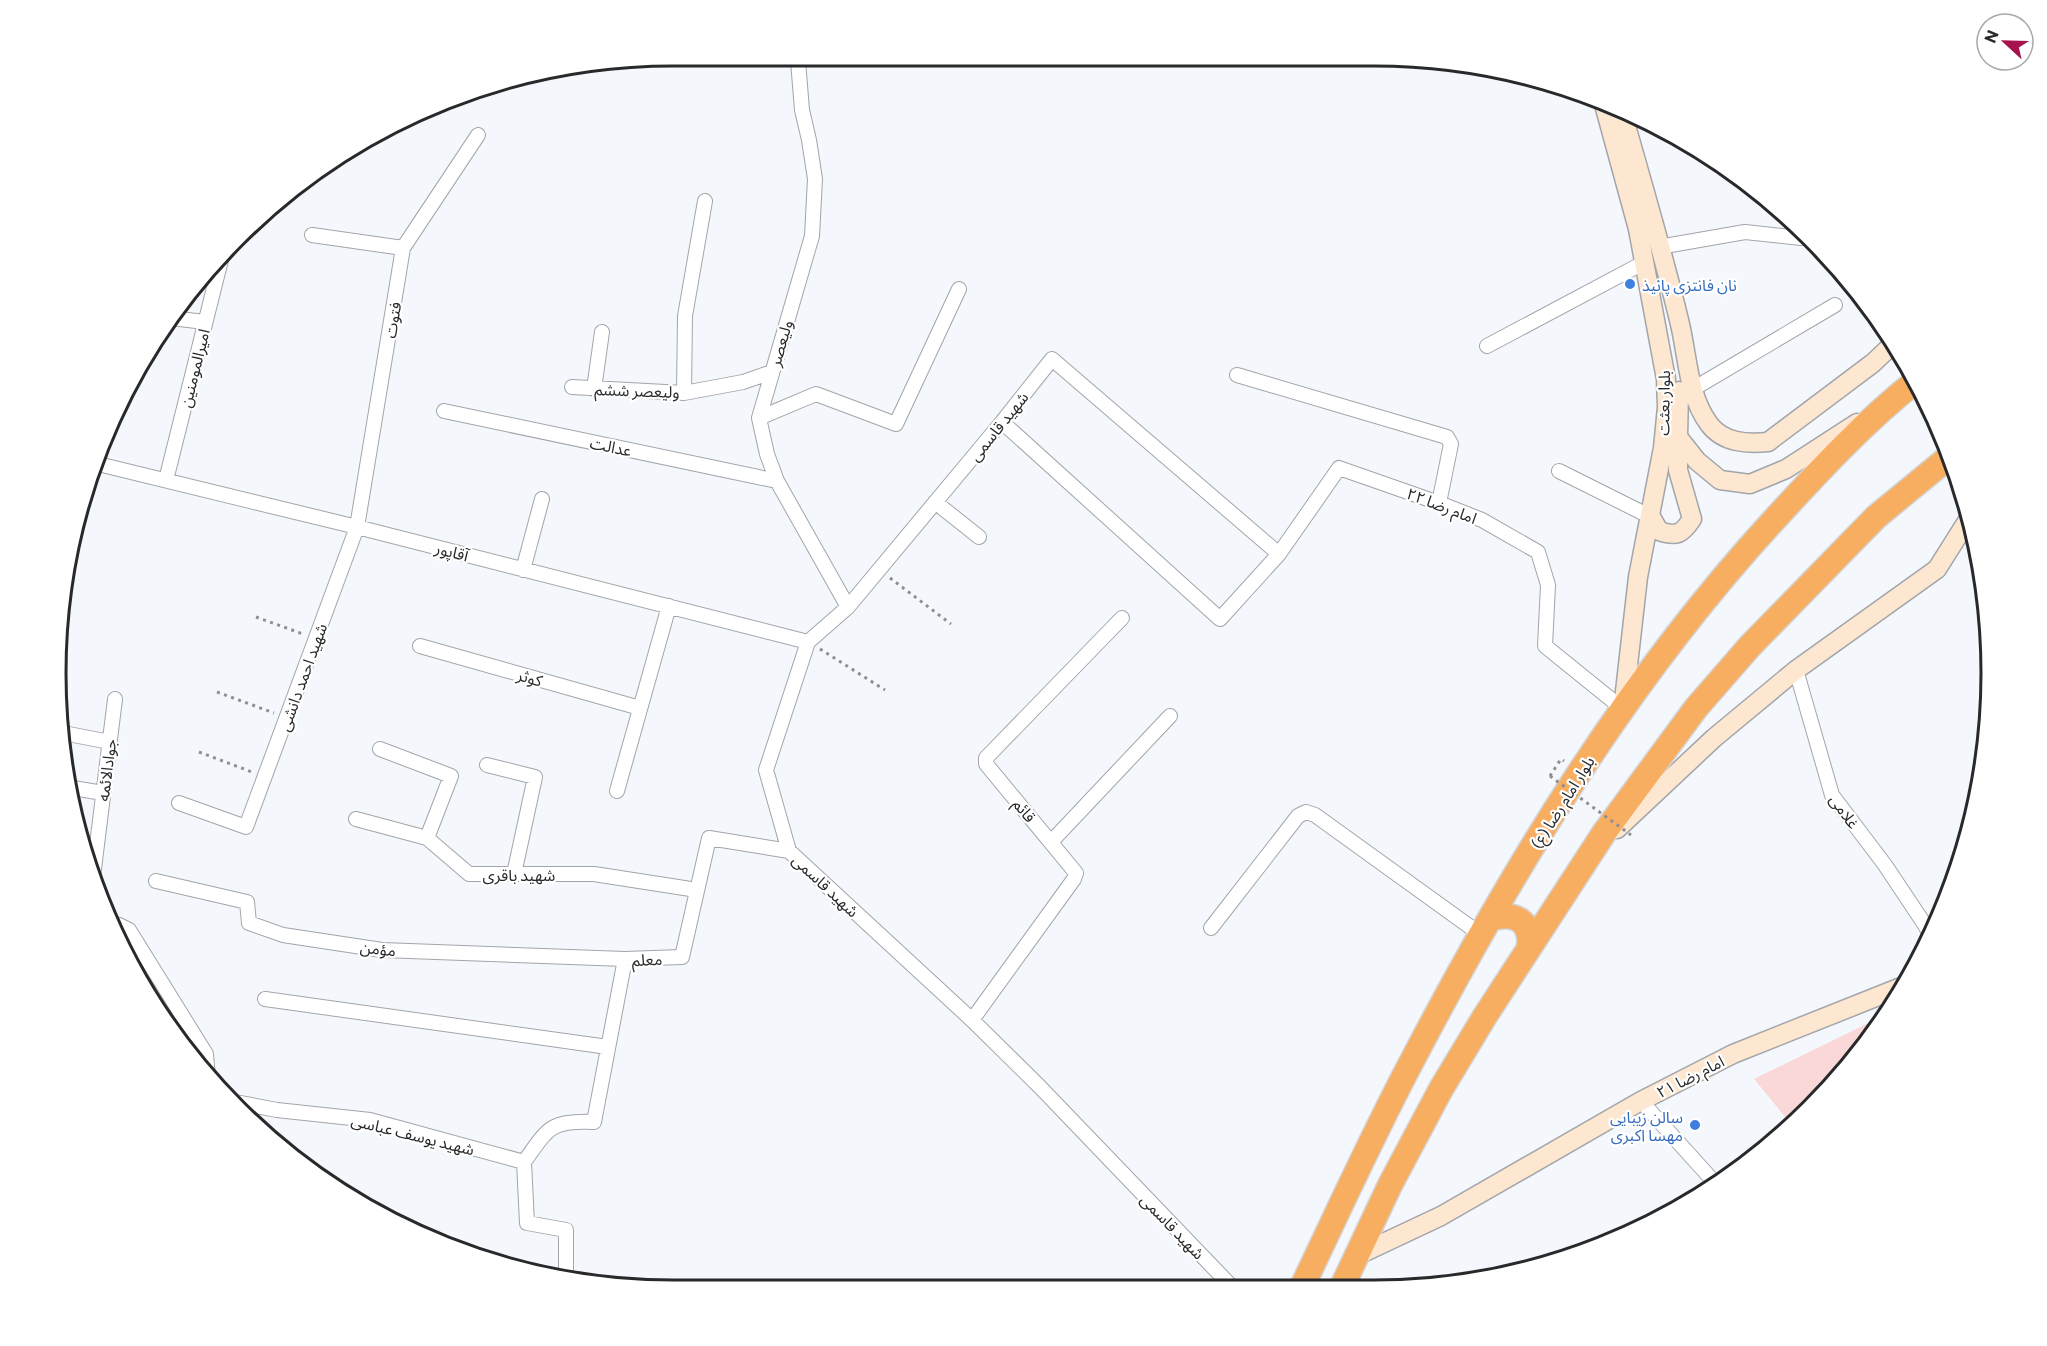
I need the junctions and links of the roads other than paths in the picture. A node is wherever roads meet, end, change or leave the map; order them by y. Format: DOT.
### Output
graph roads {
  1 [pos="798,66"];
  2 [pos="1606,112"];
  3 [pos="1625,121"];
  4 [pos="478,135"];
  5 [pos="705,201"];
  6 [pos="312,236"];
  7 [pos="1796,237"];
  8 [pos="1659,246"];
  9 [pos="404,248"];
  10 [pos="1645,262"];
  11 [pos="218,272"];
  12 [pos="959,289"];
  13 [pos="1835,305"];
  14 [pos="180,319"];
  15 [pos="206,322"];
  16 [pos="1680,322"];
  17 [pos="602,332"];
  18 [pos="1487,346"];
  19 [pos="1888,350"];
  20 [pos="772,372"];
  21 [pos="1237,375"];
  22 [pos="572,387"];
  23 [pos="1909,387"];
  24 [pos="594,389"];
  25 [pos="684,393"];
  26 [pos="1694,393"];
  27 [pos="1884,406"];
  28 [pos="444,411"];
  29 [pos="759,418"];
  30 [pos="1002,422"];
  31 [pos="1678,438"];
  32 [pos="1943,462"];
  33 [pos="103,465"];
  34 [pos="1559,471"];
  35 [pos="166,480"];
  36 [pos="777,481"];
  37 [pos="542,499"];
  38 [pos="935,502"];
  39 [pos="1438,503"];
  40 [pos="1651,517"];
  41 [pos="357,527"];
  42 [pos="1963,528"];
  43 [pos="979,537"];
  44 [pos="1279,554"];
  45 [pos="523,570"];
  46 [pos="669,606"];
  47 [pos="848,607"];
  48 [pos="1122,618"];
  49 [pos="808,642"];
  50 [pos="420,646"];
  51 [pos="1796,669"];
  52 [pos="115,699"];
  53 [pos="640,708"];
  54 [pos="1623,708"];
  55 [pos="1170,716"];
  56 [pos="69,734"];
  57 [pos="110,742"];
  58 [pos="380,748"];
  59 [pos="487,765"];
  60 [pos="78,789"];
  61 [pos="617,790"];
  62 [pos="103,793"];
  63 [pos="179,802"];
  64 [pos="356,819"];
  65 [pos="427,838"];
  66 [pos="1052,842"];
  67 [pos="789,851"];
  68 [pos="1593,851"];
  69 [pos="95,859"];
  70 [pos="514,874"];
  71 [pos="156,881"];
  72 [pos="697,890"];
  73 [pos="1925,926"];
  74 [pos="122,927"];
  75 [pos="1485,927"];
  76 [pos="1211,928"];
  77 [pos="1529,948"];
  78 [pos="625,959"];
  79 [pos="1891,991"];
  80 [pos="265,999"];
  81 [pos="972,1020"];
  82 [pos="608,1047"];
  83 [pos="206,1061"];
  84 [pos="1641,1101"];
  85 [pos="246,1104"];
  86 [pos="524,1162"];
  87 [pos="1711,1178"];
  88 [pos="1356,1256"];
  89 [pos="566,1270"];
  90 [pos="1225,1280"];
  91 [pos="1305,1280"];
  92 [pos="1345,1280"];
  1 -- 20 [label="street, ولیعصر"];
  2 -- 10 [label="street, بلوار بعثت"];
  3 -- 8 [label="street, بلوار بعثت"];
  4 -- 9 [label="street, فتوت"];
  5 -- 25 [label="street"];
  6 -- 9 [label="street"];
  7 -- 8 [label="street"];
  8 -- 16 [label="street, بلوار بعثت"];
  9 -- 41 [label="street, فتوت"];
  10 -- 18 [label="street"];
  10 -- 40 [label="street, بلوار بعثت"];
  11 -- 15 [label="street, اميرالمومنين"];
  12 -- 29 [label="street"];
  13 -- 26 [label="street"];
  14 -- 15 [label="street"];
  15 -- 35 [label="street, اميرالمومنين"];
  16 -- 26 [label="street, بلوار بعثت"];
  16 -- 31 [label="street"];
  17 -- 24 [label="street"];
  19 -- 26 [label="street, بلوار بعثت"];
  20 -- 25 [label="street, ولیعصر ششم"];
  20 -- 29 [label="street, ولیعصر"];
  21 -- 39 [label="street"];
  22 -- 24 [label="street, ولیعصر ششم"];
  23 -- 27 [label="highway, بلوار امام رضا (ع)"];
  24 -- 25 [label="street, ولیعصر ششم"];
  27 -- 31 [label="street"];
  27 -- 54 [label="highway, بلوار امام رضا (ع)"];
  28 -- 36 [label="street, عدالت"];
  29 -- 36 [label="street, ولیعصر"];
  30 -- 38 [label="street, شهید قاسمی"];
  30 -- 44 [label="street, شهید قاسمی"];
  30 -- 44 [label="street, امام رضا ۲۲"];
  31 -- 40 [label="street"];
  32 -- 68 [label="highway"];
  33 -- 35 [label="street, آقاپور"];
  34 -- 40 [label="street"];
  35 -- 41 [label="street, آقاپور"];
  36 -- 47 [label="street, ولیعصر"];
  37 -- 45 [label="street"];
  38 -- 43 [label="street"];
  38 -- 47 [label="street, شهید قاسمی"];
  39 -- 44 [label="street, امام رضا ۲۲"];
  39 -- 54 [label="street, امام رضا ۲۲"];
  40 -- 54 [label="street, بلوار بعثت"];
  41 -- 45 [label="street, آقاپور"];
  41 -- 63 [label="street, شهید احمد دانشی"];
  42 -- 51 [label="street"];
  45 -- 46 [label="street, آقاپور"];
  46 -- 49 [label="street, آقاپور"];
  46 -- 53 [label="street"];
  47 -- 49 [label="street, شهید قاسمی"];
  48 -- 66 [label="street, قائم"];
  49 -- 67 [label="street, شهید قاسمی"];
  50 -- 53 [label="street, کوثر"];
  51 -- 68 [label="street"];
  51 -- 73 [label="street, غلامی"];
  52 -- 57 [label="street, جوادالائمه"];
  53 -- 61 [label="street"];
  54 -- 75 [label="highway, بلوار امام رضا (ع)"];
  55 -- 66 [label="street"];
  56 -- 57 [label="street"];
  57 -- 62 [label="street, جوادالائمه"];
  58 -- 65 [label="street"];
  59 -- 70 [label="street"];
  60 -- 62 [label="street"];
  62 -- 69 [label="street, جوادالائمه"];
  64 -- 65 [label="street, شهید باقری"];
  65 -- 70 [label="street, شهید باقری"];
  66 -- 81 [label="street, قائم"];
  67 -- 72 [label="street, معلم"];
  67 -- 81 [label="street, شهید قاسمی"];
  68 -- 77 [label="highway"];
  70 -- 72 [label="street, شهید باقری"];
  71 -- 78 [label="street, مؤمن"];
  72 -- 78 [label="street, معلم"];
  74 -- 83 [label="street"];
  75 -- 76 [label="street"];
  75 -- 77 [label="highway"];
  75 -- 91 [label="highway, بلوار امام رضا (ع)"];
  77 -- 88 [label="highway"];
  78 -- 82 [label="street, معلم"];
  79 -- 84 [label="street, امام رضا ۲۱"];
  80 -- 82 [label="street"];
  81 -- 90 [label="street, شهید قاسمی"];
  82 -- 86 [label="street, معلم"];
  84 -- 87 [label="street"];
  84 -- 88 [label="street, امام رضا ۲۱"];
  85 -- 86 [label="street, شهید یوسف عباسی"];
  86 -- 89 [label="street"];
  88 -- 92 [label="highway"];
}
